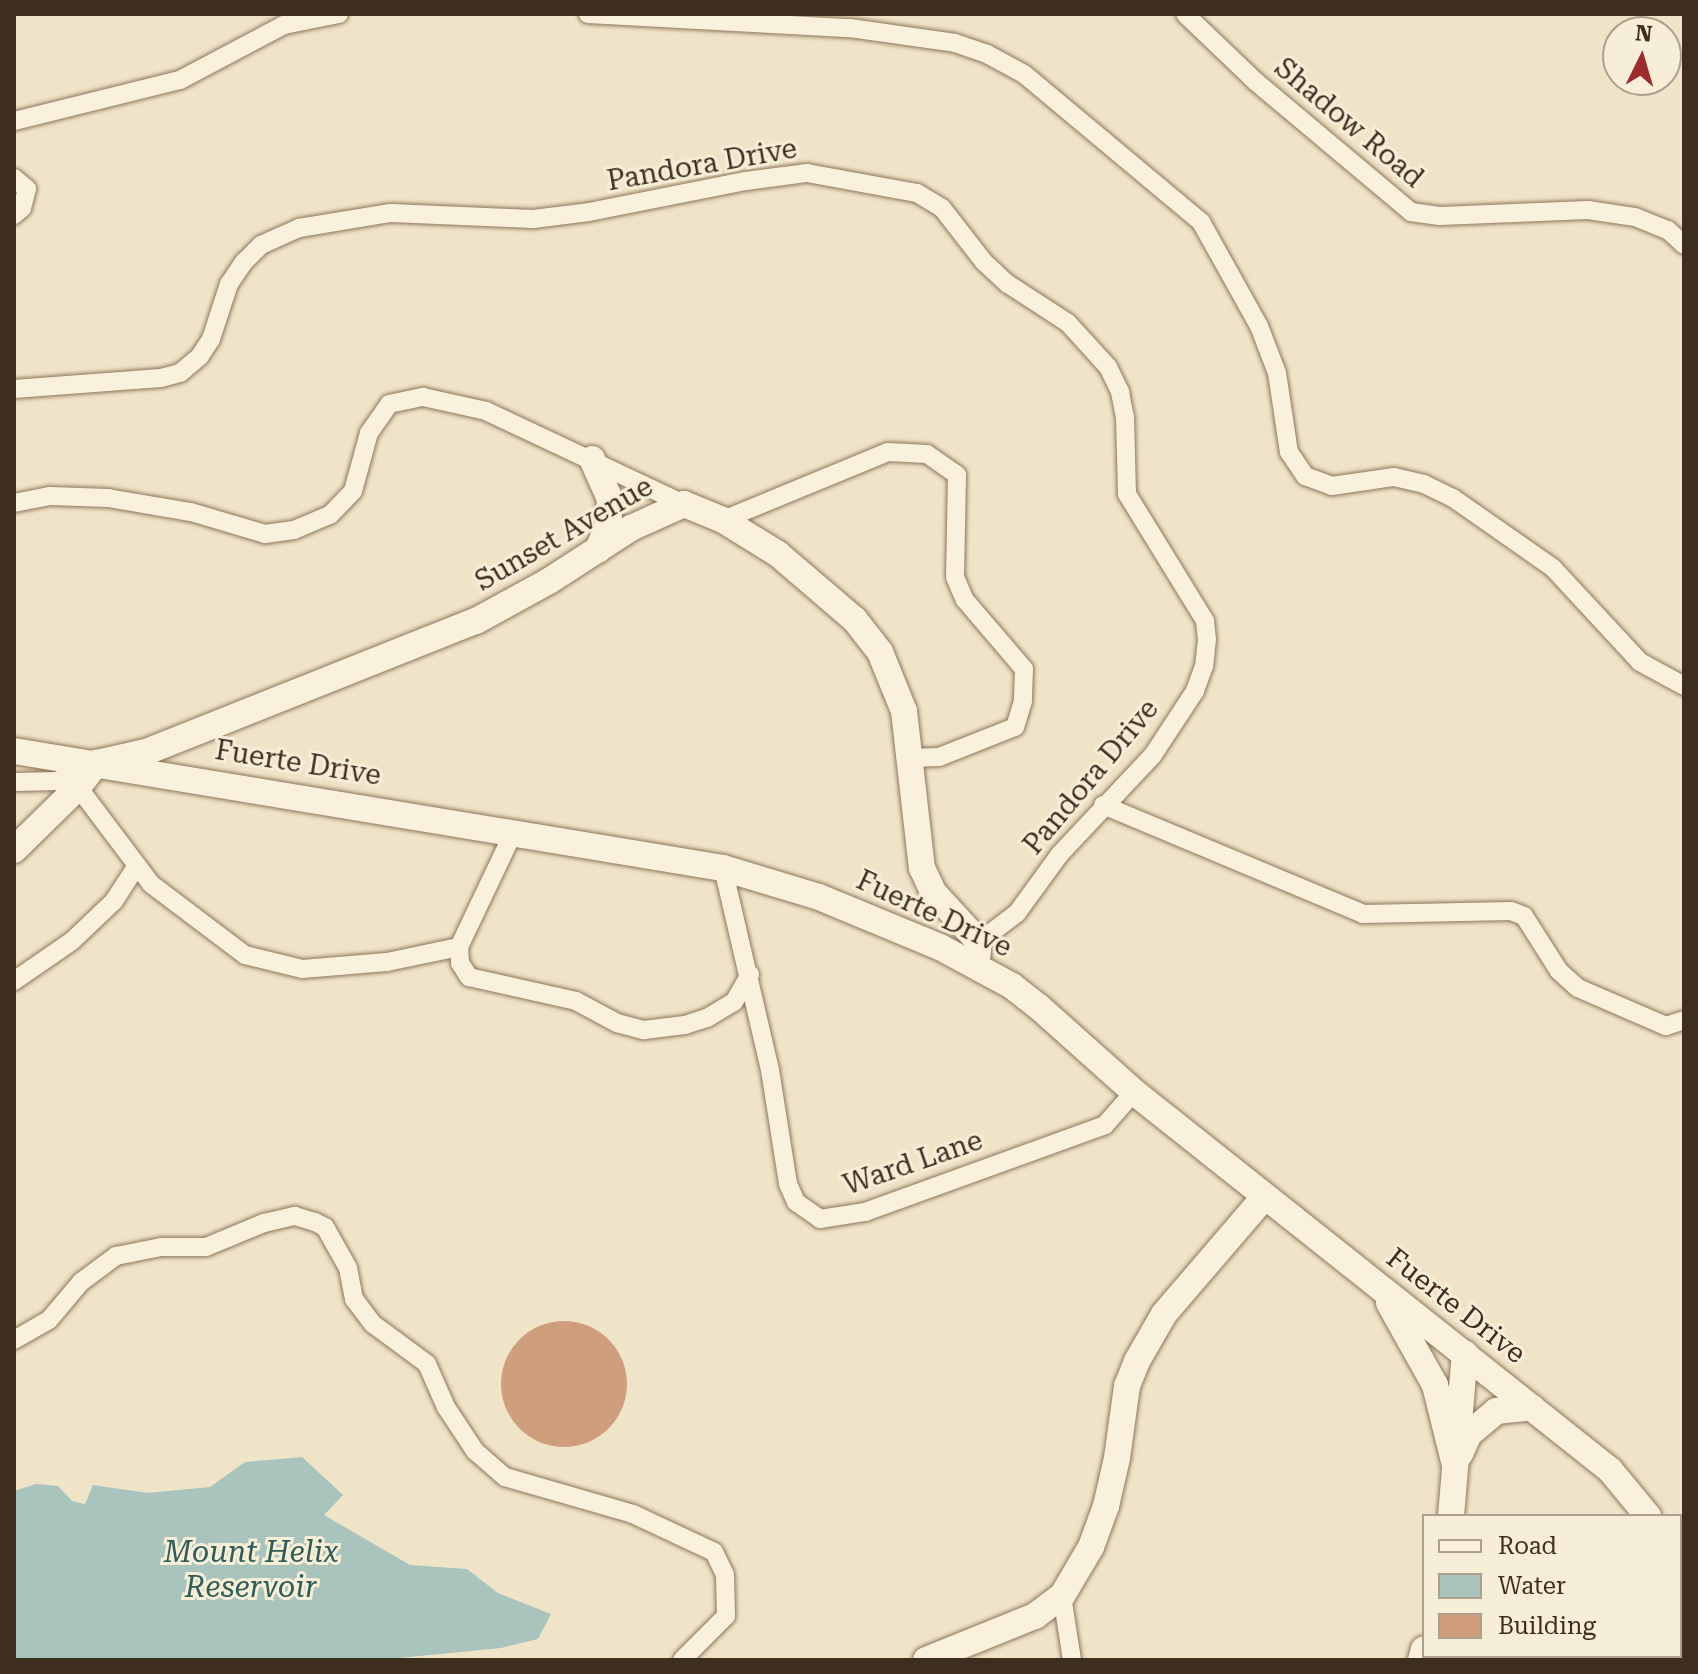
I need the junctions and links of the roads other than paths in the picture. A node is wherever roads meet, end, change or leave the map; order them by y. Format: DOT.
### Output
graph roads {
  1 [pos="339,14"];
  2 [pos="588,14"];
  3 [pos="1185,14"];
  4 [pos="14,121"];
  5 [pos="14,178"];
  6 [pos="14,215"];
  7 [pos="1684,245"];
  8 [pos="14,389"];
  9 [pos="592,459"];
  10 [pos="14,503"];
  11 [pos="684,504"];
  12 [pos="723,520"];
  13 [pos="598,550"];
  14 [pos="1684,686"];
  15 [pos="14,751"];
  16 [pos="910,758"];
  17 [pos="97,763"];
  18 [pos="14,782"];
  19 [pos="78,787"];
  20 [pos="1103,805"];
  21 [pos="514,831"];
  22 [pos="14,850"];
  23 [pos="136,867"];
  24 [pos="723,868"];
  25 [pos="459,947"];
  26 [pos="978,953"];
  27 [pos="750,974"];
  28 [pos="14,981"];
  29 [pos="1684,1020"];
  30 [pos="1134,1092"];
  31 [pos="1265,1196"];
  32 [pos="1379,1286"];
  33 [pos="14,1340"];
  34 [pos="1465,1354"];
  35 [pos="1532,1407"];
  36 [pos="1455,1465"];
  37 [pos="1451,1514"];
  38 [pos="1646,1514"];
  39 [pos="1062,1596"];
  40 [pos="682,1660"];
  41 [pos="926,1660"];
  42 [pos="1072,1660"];
  1 -- 4 [label="street"];
  2 -- 14 [label="street"];
  3 -- 7 [label="street, Shadow Road"];
  5 -- 6 [label="street"];
  8 -- 20 [label="street, Pandora Drive"];
  9 -- 10 [label="street"];
  9 -- 11 [label="street"];
  9 -- 13 [label="main road"];
  11 -- 12 [label="main road, Sunset Avenue"];
  11 -- 13 [label="main road, Sunset Avenue"];
  12 -- 16 [label="main road, Sunset Avenue"];
  12 -- 16 [label="street"];
  13 -- 17 [label="main road, Sunset Avenue"];
  15 -- 17 [label="main road, Fuerte Drive"];
  16 -- 26 [label="main road, Sunset Avenue"];
  17 -- 18 [label="street, Sunset Avenue"];
  17 -- 19 [label="main road"];
  17 -- 21 [label="main road, Fuerte Drive"];
  19 -- 22 [label="main road"];
  19 -- 23 [label="street"];
  20 -- 26 [label="street, Pandora Drive"];
  20 -- 29 [label="street"];
  21 -- 24 [label="main road, Fuerte Drive"];
  21 -- 25 [label="street"];
  23 -- 25 [label="street"];
  23 -- 28 [label="street"];
  24 -- 26 [label="main road, Fuerte Drive"];
  24 -- 27 [label="street, Ward Lane"];
  25 -- 27 [label="street"];
  26 -- 30 [label="main road, Fuerte Drive"];
  27 -- 30 [label="street, Ward Lane"];
  30 -- 31 [label="main road, Fuerte Drive"];
  31 -- 32 [label="main road, Fuerte Drive"];
  31 -- 39 [label="main road"];
  32 -- 34 [label="main road, Fuerte Drive"];
  32 -- 36 [label="main road"];
  33 -- 40 [label="street"];
  34 -- 35 [label="main road, Fuerte Drive"];
  34 -- 36 [label="main road"];
  35 -- 36 [label="main road"];
  35 -- 38 [label="main road, Fuerte Drive"];
  36 -- 37 [label="main road"];
  39 -- 41 [label="main road"];
  39 -- 42 [label="street"];
}
